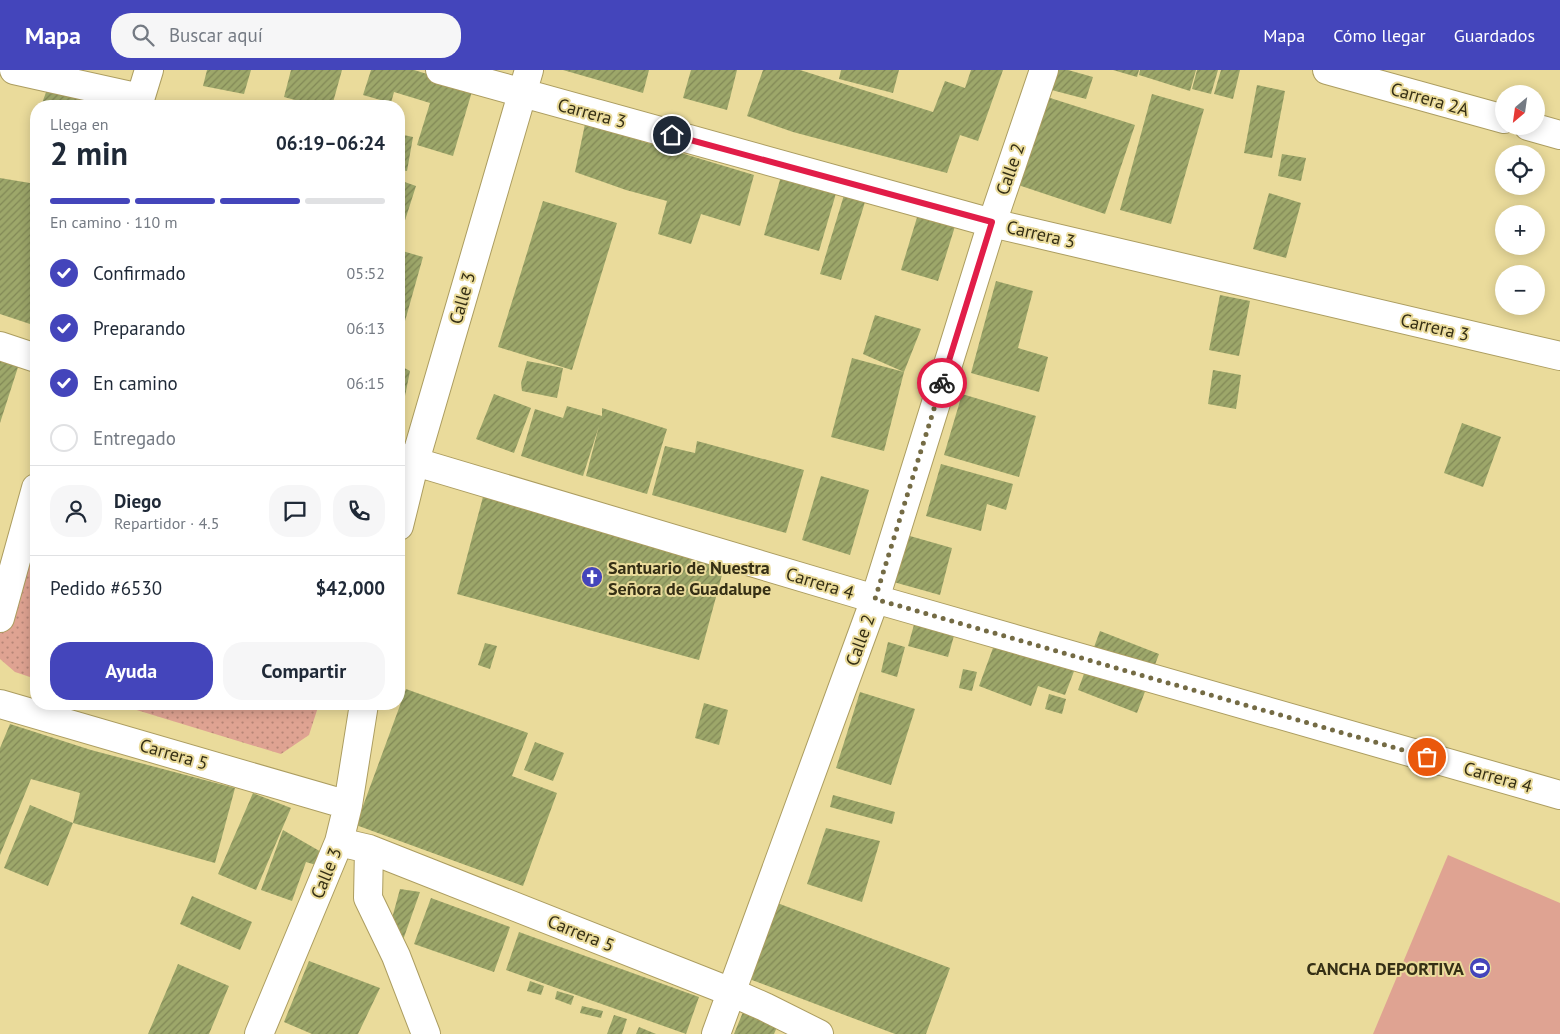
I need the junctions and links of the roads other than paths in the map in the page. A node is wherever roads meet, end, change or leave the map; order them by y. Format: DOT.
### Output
graph roads {
  1 [pos="14,70"];
  2 [pos="149,70"];
  3 [pos="440,70"];
  4 [pos="1044,70"];
  5 [pos="1327,70"];
  6 [pos="525,82"];
  7 [pos="131,100"];
  8 [pos="140,100"];
  9 [pos="1495,117"];
  10 [pos="1545,131"];
  11 [pos="1560,135"];
  12 [pos="992,222"];
  13 [pos="0,346"];
  14 [pos="30,356"];
  15 [pos="1560,356"];
  16 [pos="407,459"];
  17 [pos="405,476"];
  18 [pos="30,510"];
  19 [pos="875,599"];
  20 [pos="0,618"];
  21 [pos="0,704"];
  22 [pos="363,710"];
  23 [pos="1560,795"];
  24 [pos="348,805"];
  25 [pos="339,842"];
  26 [pos="369,849"];
  27 [pos="731,992"];
  28 [pos="259,1034"];
  29 [pos="426,1034"];
  30 [pos="716,1034"];
  31 [pos="819,1034"];
  1 -- 7 [label="street"];
  2 -- 8 [label="street"];
  3 -- 6 [label="street, Carrera 3"];
  4 -- 12 [label="street, Calle 2"];
  5 -- 9 [label="street, Carrera 2A"];
  6 -- 12 [label="street, Carrera 3"];
  6 -- 16 [label="street, Calle 3"];
  10 -- 11 [label="street"];
  12 -- 15 [label="street, Carrera 3"];
  12 -- 19 [label="street, Calle 2"];
  13 -- 14 [label="street"];
  16 -- 17 [label="street, Calle 3"];
  16 -- 19 [label="street, Carrera 4"];
  18 -- 20 [label="street"];
  19 -- 23 [label="street, Carrera 4"];
  19 -- 27 [label="street, Calle 2"];
  21 -- 24 [label="street, Carrera 5"];
  22 -- 24 [label="street, Calle 3"];
  24 -- 25 [label="street, Calle 3"];
  25 -- 26 [label="street, Carrera 5"];
  25 -- 28 [label="street, Calle 3"];
  26 -- 27 [label="street, Carrera 5"];
  26 -- 29 [label="street"];
  27 -- 30 [label="street, Calle 2"];
  27 -- 31 [label="street, Carrera 5"];
}
